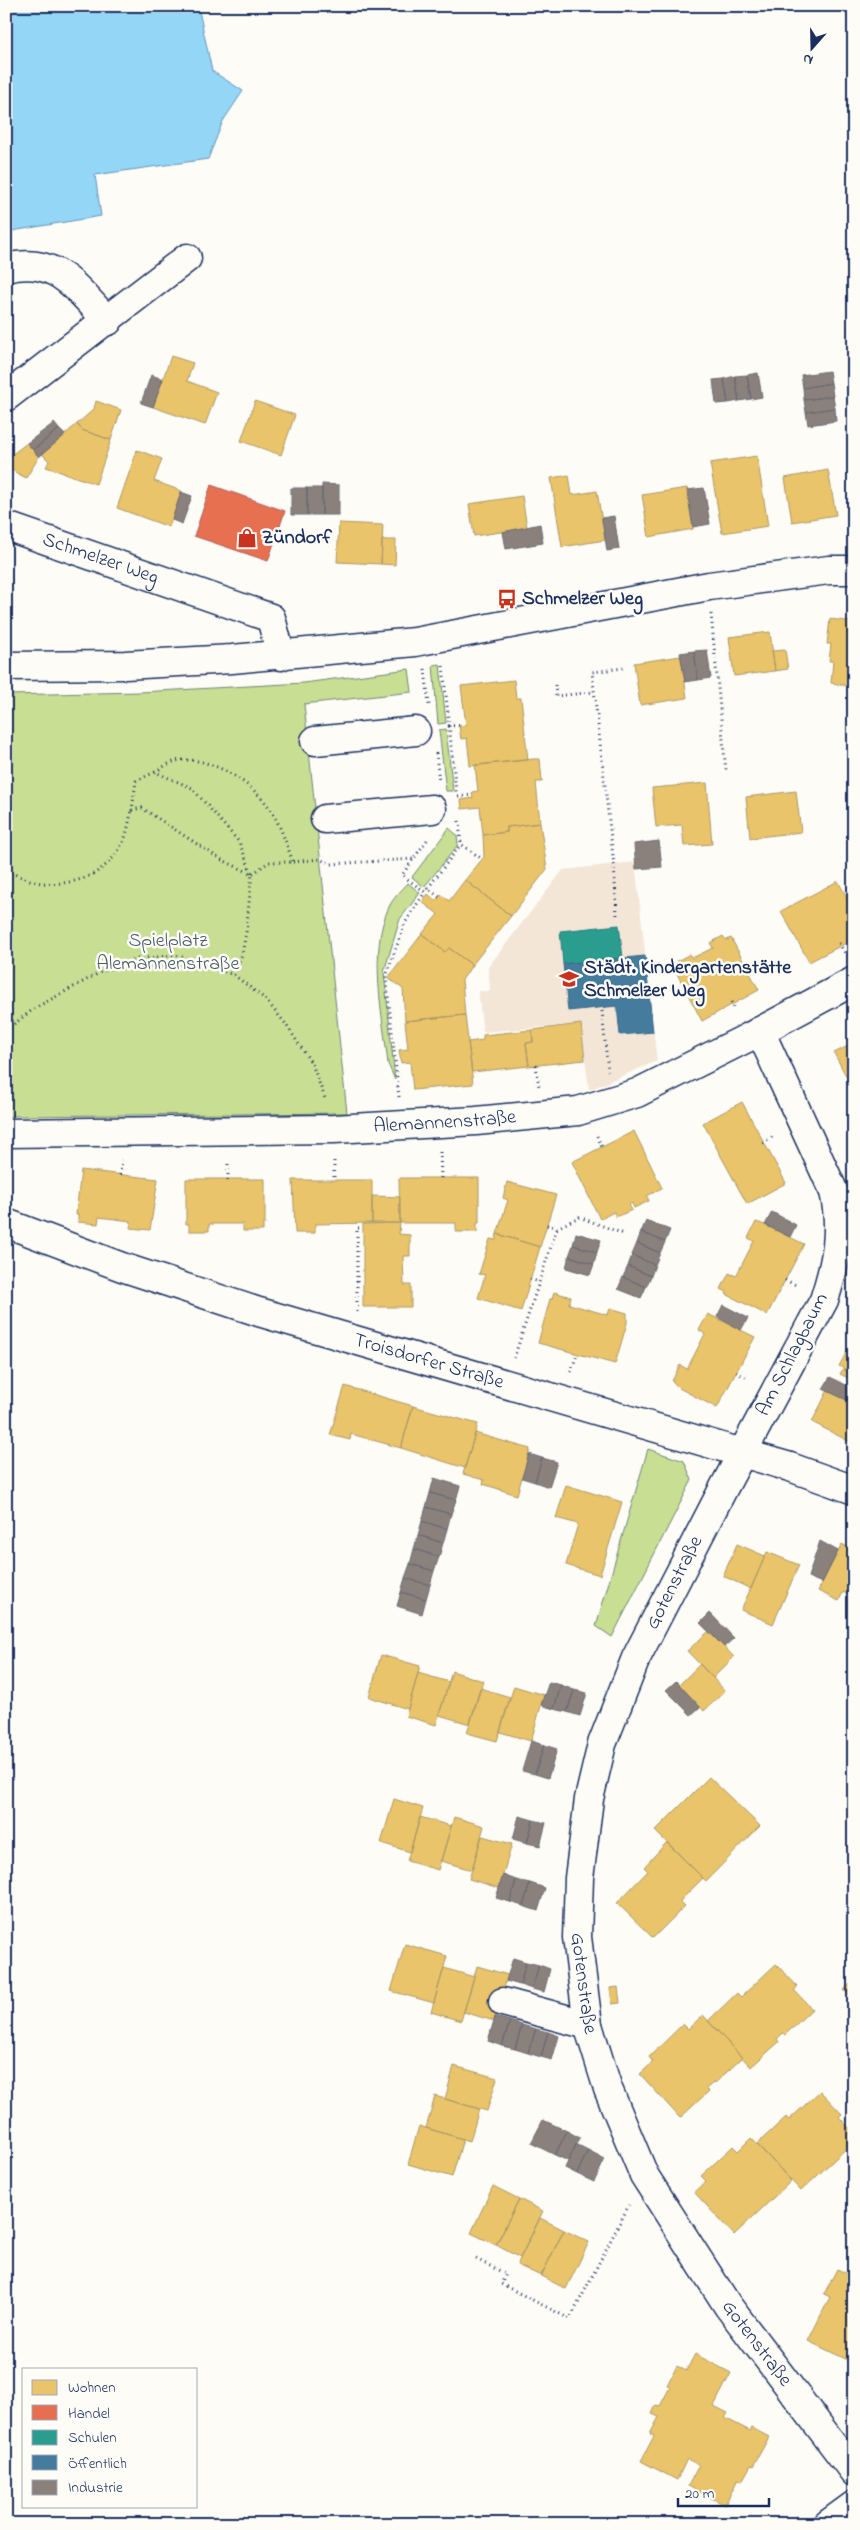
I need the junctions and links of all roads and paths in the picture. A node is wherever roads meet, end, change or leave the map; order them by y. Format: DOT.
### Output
graph roads {
  1 [pos="188,258"];
  2 [pos="6,268"];
  3 [pos="108,321"];
  4 [pos="6,397"];
  5 [pos="6,526"];
  6 [pos="854,570"];
  7 [pos="709,586"];
  8 [pos="440,637"];
  9 [pos="281,656"];
  10 [pos="6,666"];
  11 [pos="622,668"];
  12 [pos="555,685"];
  13 [pos="594,692"];
  14 [pos="449,725"];
  15 [pos="463,725"];
  16 [pos="428,729"];
  17 [pos="315,741"];
  18 [pos="726,771"];
  19 [pos="155,772"];
  20 [pos="445,808"];
  21 [pos="132,810"];
  22 [pos="459,816"];
  23 [pos="325,819"];
  24 [pos="461,844"];
  25 [pos="482,859"];
  26 [pos="293,862"];
  27 [pos="6,871"];
  28 [pos="252,874"];
  29 [pos="426,890"];
  30 [pos="439,897"];
  31 [pos="617,915"];
  32 [pos="234,975"];
  33 [pos="854,981"];
  34 [pos="602,1011"];
  35 [pos="6,1030"];
  36 [pos="760,1031"];
  37 [pos="610,1101"];
  38 [pos="401,1125"];
  39 [pos="326,1130"];
  40 [pos="6,1133"];
  41 [pos="440,1151"];
  42 [pos="228,1154"];
  43 [pos="441,1178"];
  44 [pos="228,1180"];
  45 [pos="6,1223"];
  46 [pos="547,1225"];
  47 [pos="363,1228"];
  48 [pos="557,1228"];
  49 [pos="624,1234"];
  50 [pos="530,1279"];
  51 [pos="539,1282"];
  52 [pos="357,1341"];
  53 [pos="505,1385"];
  54 [pos="742,1454"];
  55 [pos="854,1490"];
  56 [pos="503,2002"];
  57 [pos="588,2026"];
  58 [pos="644,2175"];
  59 [pos="476,2259"];
  60 [pos="854,2472"];
  61 [pos="854,2505"];
  62 [pos="828,2524"];
  1 -- 3 [label="street"];
  2 -- 3 [label="street"];
  3 -- 4 [label="street"];
  5 -- 9 [label="street, Schmelzer Weg"];
  6 -- 7 [label="street"];
  7 -- 8 [label="street"];
  7 -- 18 [label="path"];
  8 -- 9 [label="street"];
  8 -- 14 [label="path"];
  9 -- 10 [label="street"];
  11 -- 13 [label="path"];
  12 -- 13 [label="path"];
  13 -- 31 [label="path"];
  14 -- 15 [label="path"];
  14 -- 16 [label="path"];
  14 -- 20 [label="path"];
  16 -- 17 [label="street"];
  19 -- 21 [label="path"];
  19 -- 26 [label="path"];
  19 -- 28 [label="path"];
  20 -- 23 [label="street"];
  21 -- 27 [label="path"];
  21 -- 28 [label="path"];
  22 -- 24 [label="path"];
  24 -- 25 [label="path"];
  24 -- 29 [label="path"];
  26 -- 28 [label="path"];
  26 -- 29 [label="path"];
  28 -- 32 [label="path"];
  29 -- 30 [label="path"];
  29 -- 38 [label="path"];
  32 -- 35 [label="path"];
  32 -- 39 [label="path"];
  33 -- 36 [label="street, Alemannenstraße"];
  34 -- 37 [label="path"];
  36 -- 37 [label="street, Alemannenstraße"];
  36 -- 54 [label="street, Am Schlagbaum"];
  37 -- 38 [label="street, Alemannenstraße"];
  38 -- 39 [label="street, Alemannenstraße"];
  39 -- 40 [label="street, Alemannenstraße"];
  41 -- 43 [label="path"];
  42 -- 44 [label="path"];
  45 -- 52 [label="street, Troisdorfer Straße"];
  46 -- 48 [label="path"];
  47 -- 52 [label="path"];
  48 -- 49 [label="path"];
  48 -- 51 [label="path"];
  50 -- 51 [label="path"];
  51 -- 53 [label="path"];
  52 -- 53 [label="street, Troisdorfer Straße"];
  53 -- 54 [label="street, Troisdorfer Straße"];
  54 -- 55 [label="street, Troisdorfer Straße"];
  54 -- 57 [label="street, Gotenstraße"];
  56 -- 57 [label="street"];
  57 -- 58 [label="street, Gotenstraße"];
  58 -- 59 [label="path"];
  58 -- 60 [label="street, Gotenstraße"];
  61 -- 62 [label="street"];
}
